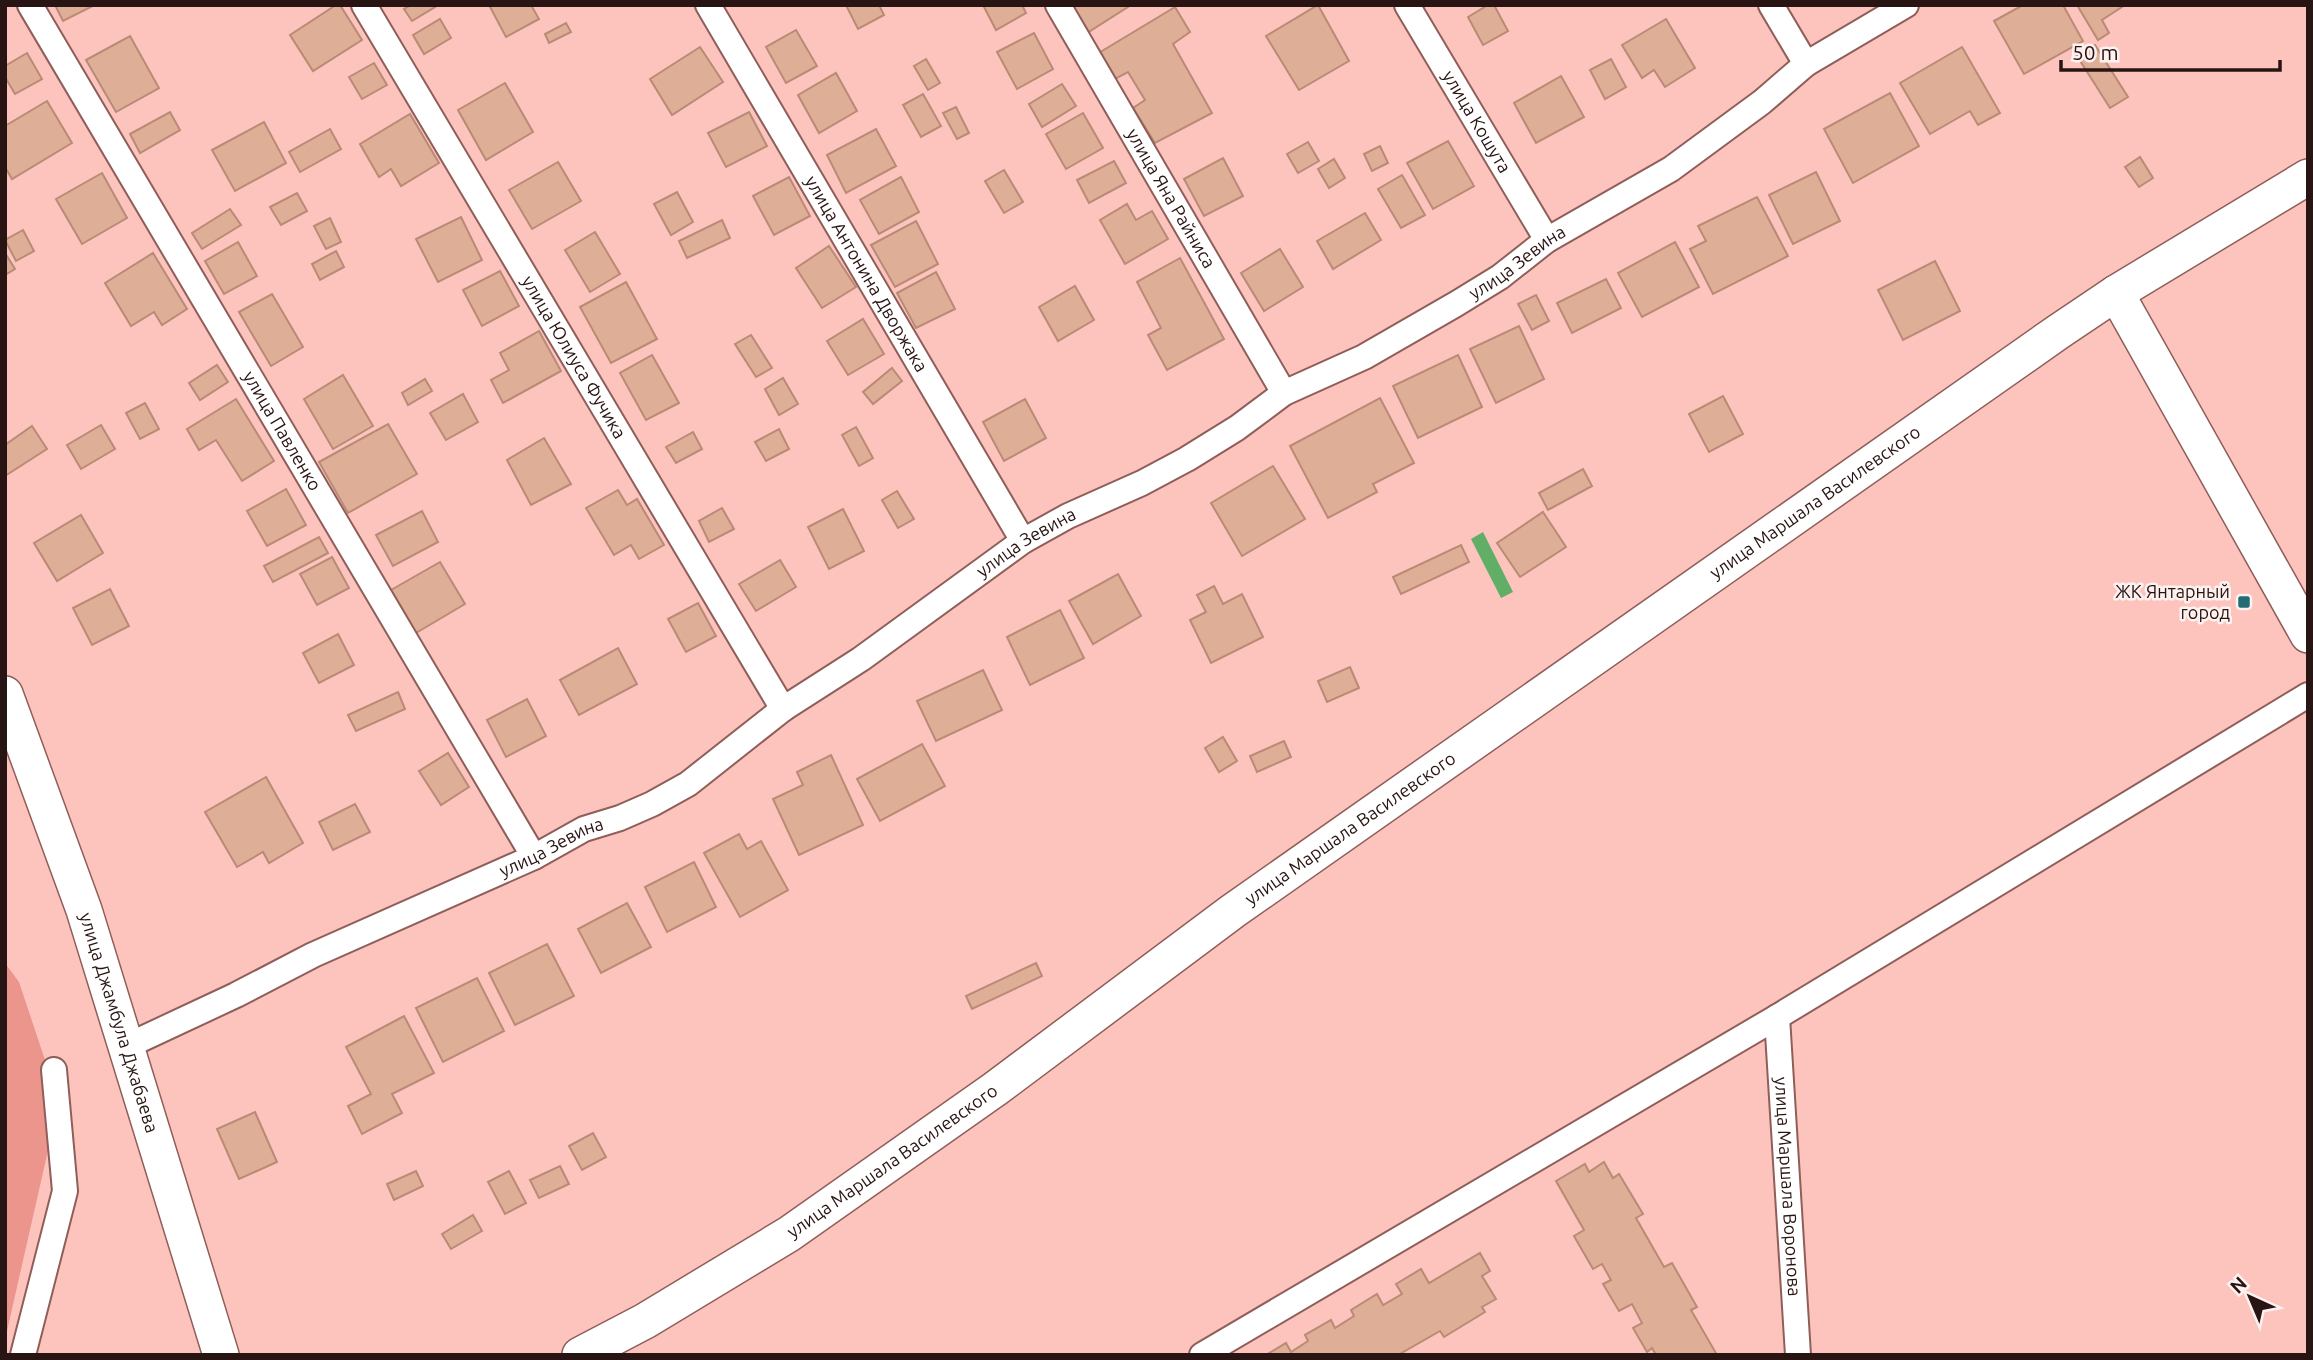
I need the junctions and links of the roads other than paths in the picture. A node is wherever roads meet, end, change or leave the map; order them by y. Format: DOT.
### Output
graph roads {
  1 [pos="30,5"];
  2 [pos="364,5"];
  3 [pos="708,5"];
  4 [pos="1058,5"];
  5 [pos="1406,5"];
  6 [pos="1771,5"];
  7 [pos="1906,5"];
  8 [pos="1806,64"];
  9 [pos="2308,177"];
  10 [pos="1547,240"];
  11 [pos="2116,293"];
  12 [pos="1284,393"];
  13 [pos="1023,541"];
  14 [pos="2308,635"];
  15 [pos="5,694"];
  16 [pos="2308,695"];
  17 [pos="782,709"];
  18 [pos="534,857"];
  19 [pos="1777,1017"];
  20 [pos="127,1046"];
  21 [pos="54,1070"];
  22 [pos="23,1355"];
  23 [pos="221,1355"];
  24 [pos="580,1355"];
  25 [pos="1202,1355"];
  26 [pos="1798,1355"];
  1 -- 18 [label="street, улица Павленко"];
  2 -- 17 [label="street, улица Юлиуса Фучика"];
  3 -- 13 [label="street, улица Антонина Дворжака"];
  4 -- 12 [label="street, улица Яна Райниса"];
  5 -- 10 [label="street, улица Кошута"];
  6 -- 8 [label="street"];
  7 -- 8 [label="street, улица Зевина"];
  8 -- 10 [label="street, улица Зевина"];
  9 -- 11 [label="main road, улица Маршала Василевского"];
  10 -- 12 [label="street, улица Зевина"];
  11 -- 14 [label="main road"];
  11 -- 24 [label="main road, улица Маршала Василевского"];
  12 -- 13 [label="street, улица Зевина"];
  13 -- 17 [label="street, улица Зевина"];
  15 -- 20 [label="main road, улица Джамбула Джабаева"];
  16 -- 19 [label="street"];
  17 -- 18 [label="street, улица Зевина"];
  18 -- 20 [label="street, улица Зевина"];
  19 -- 25 [label="street"];
  19 -- 26 [label="street, улица Маршала Воронова"];
  20 -- 23 [label="main road, улица Джамбула Джабаева"];
  21 -- 22 [label="street"];
}
